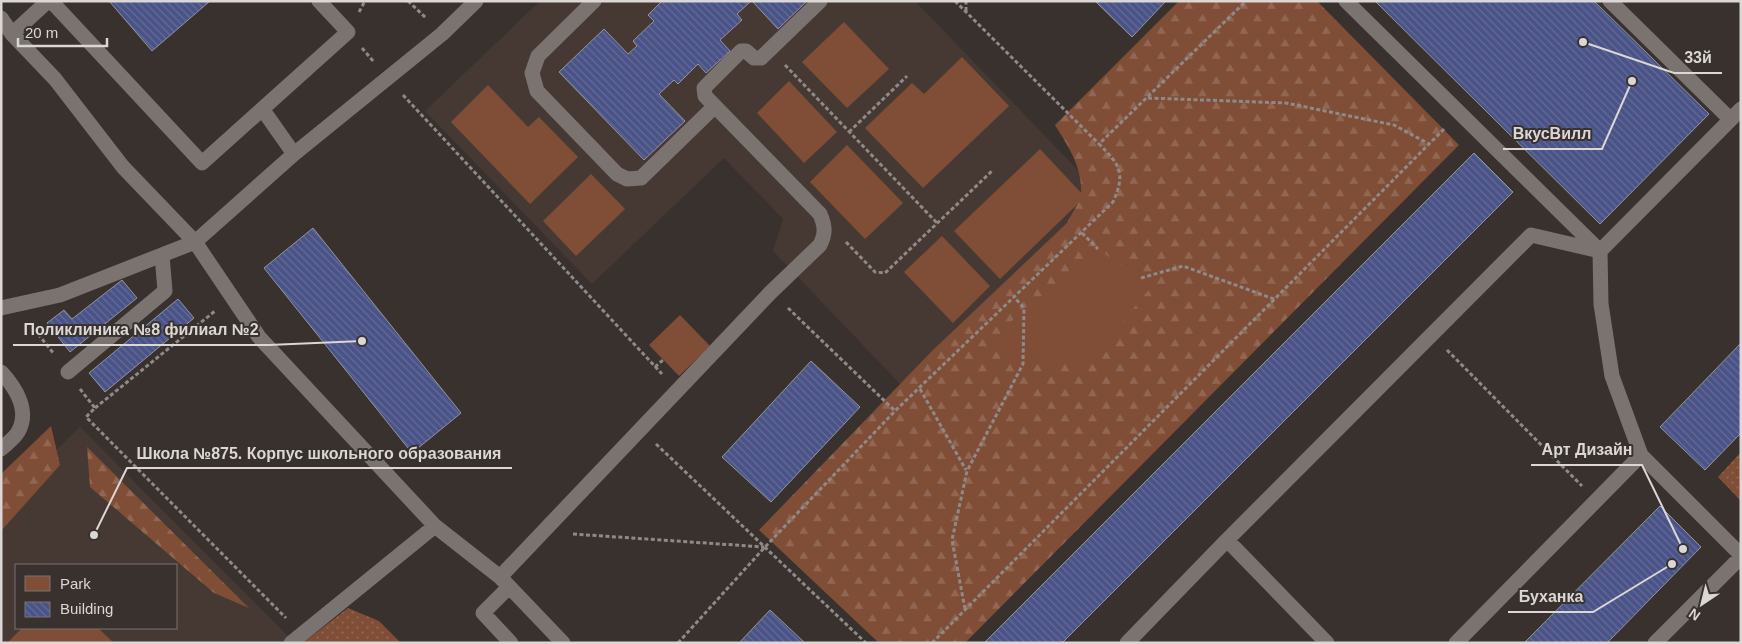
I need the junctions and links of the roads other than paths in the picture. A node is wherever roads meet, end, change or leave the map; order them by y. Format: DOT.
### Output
graph roads {
  1 [pos="49,1"];
  2 [pos="319,1"];
  3 [pos="476,1"];
  4 [pos="594,1"];
  5 [pos="820,1"];
  6 [pos="1346,1"];
  7 [pos="1610,1"];
  8 [pos="1,18"];
  9 [pos="12,34"];
  10 [pos="715,106"];
  11 [pos="263,110"];
  12 [pos="1736,114"];
  13 [pos="294,154"];
  14 [pos="195,242"];
  15 [pos="1600,251"];
  16 [pos="162,255"];
  17 [pos="1,308"];
  18 [pos="1,372"];
  19 [pos="68,372"];
  20 [pos="1,449"];
  21 [pos="1642,454"];
  22 [pos="435,526"];
  23 [pos="1227,540"];
  24 [pos="1741,556"];
  25 [pos="504,582"];
  26 [pos="297,638"];
  27 [pos="511,643"];
  28 [pos="563,643"];
  29 [pos="1127,643"];
  30 [pos="1327,643"];
  31 [pos="1456,643"];
  32 [pos="1655,643"];
  1 -- 9 [label="lane"];
  1 -- 11 [label="lane"];
  2 -- 11 [label="lane"];
  3 -- 13 [label="lane"];
  4 -- 10 [label="lane"];
  5 -- 10 [label="lane"];
  6 -- 15 [label="lane"];
  7 -- 12 [label="lane"];
  8 -- 9 [label="lane"];
  9 -- 14 [label="lane"];
  10 -- 25 [label="lane"];
  11 -- 13 [label="lane"];
  12 -- 15 [label="lane"];
  13 -- 14 [label="lane"];
  14 -- 16 [label="lane"];
  14 -- 22 [label="lane"];
  15 -- 21 [label="lane"];
  15 -- 23 [label="lane"];
  16 -- 17 [label="lane"];
  16 -- 19 [label="lane"];
  18 -- 20 [label="lane"];
  21 -- 24 [label="lane"];
  21 -- 31 [label="lane"];
  22 -- 25 [label="lane"];
  22 -- 26 [label="lane"];
  23 -- 29 [label="lane"];
  23 -- 30 [label="lane"];
  24 -- 32 [label="lane"];
  25 -- 27 [label="lane"];
  25 -- 28 [label="lane"];
}
